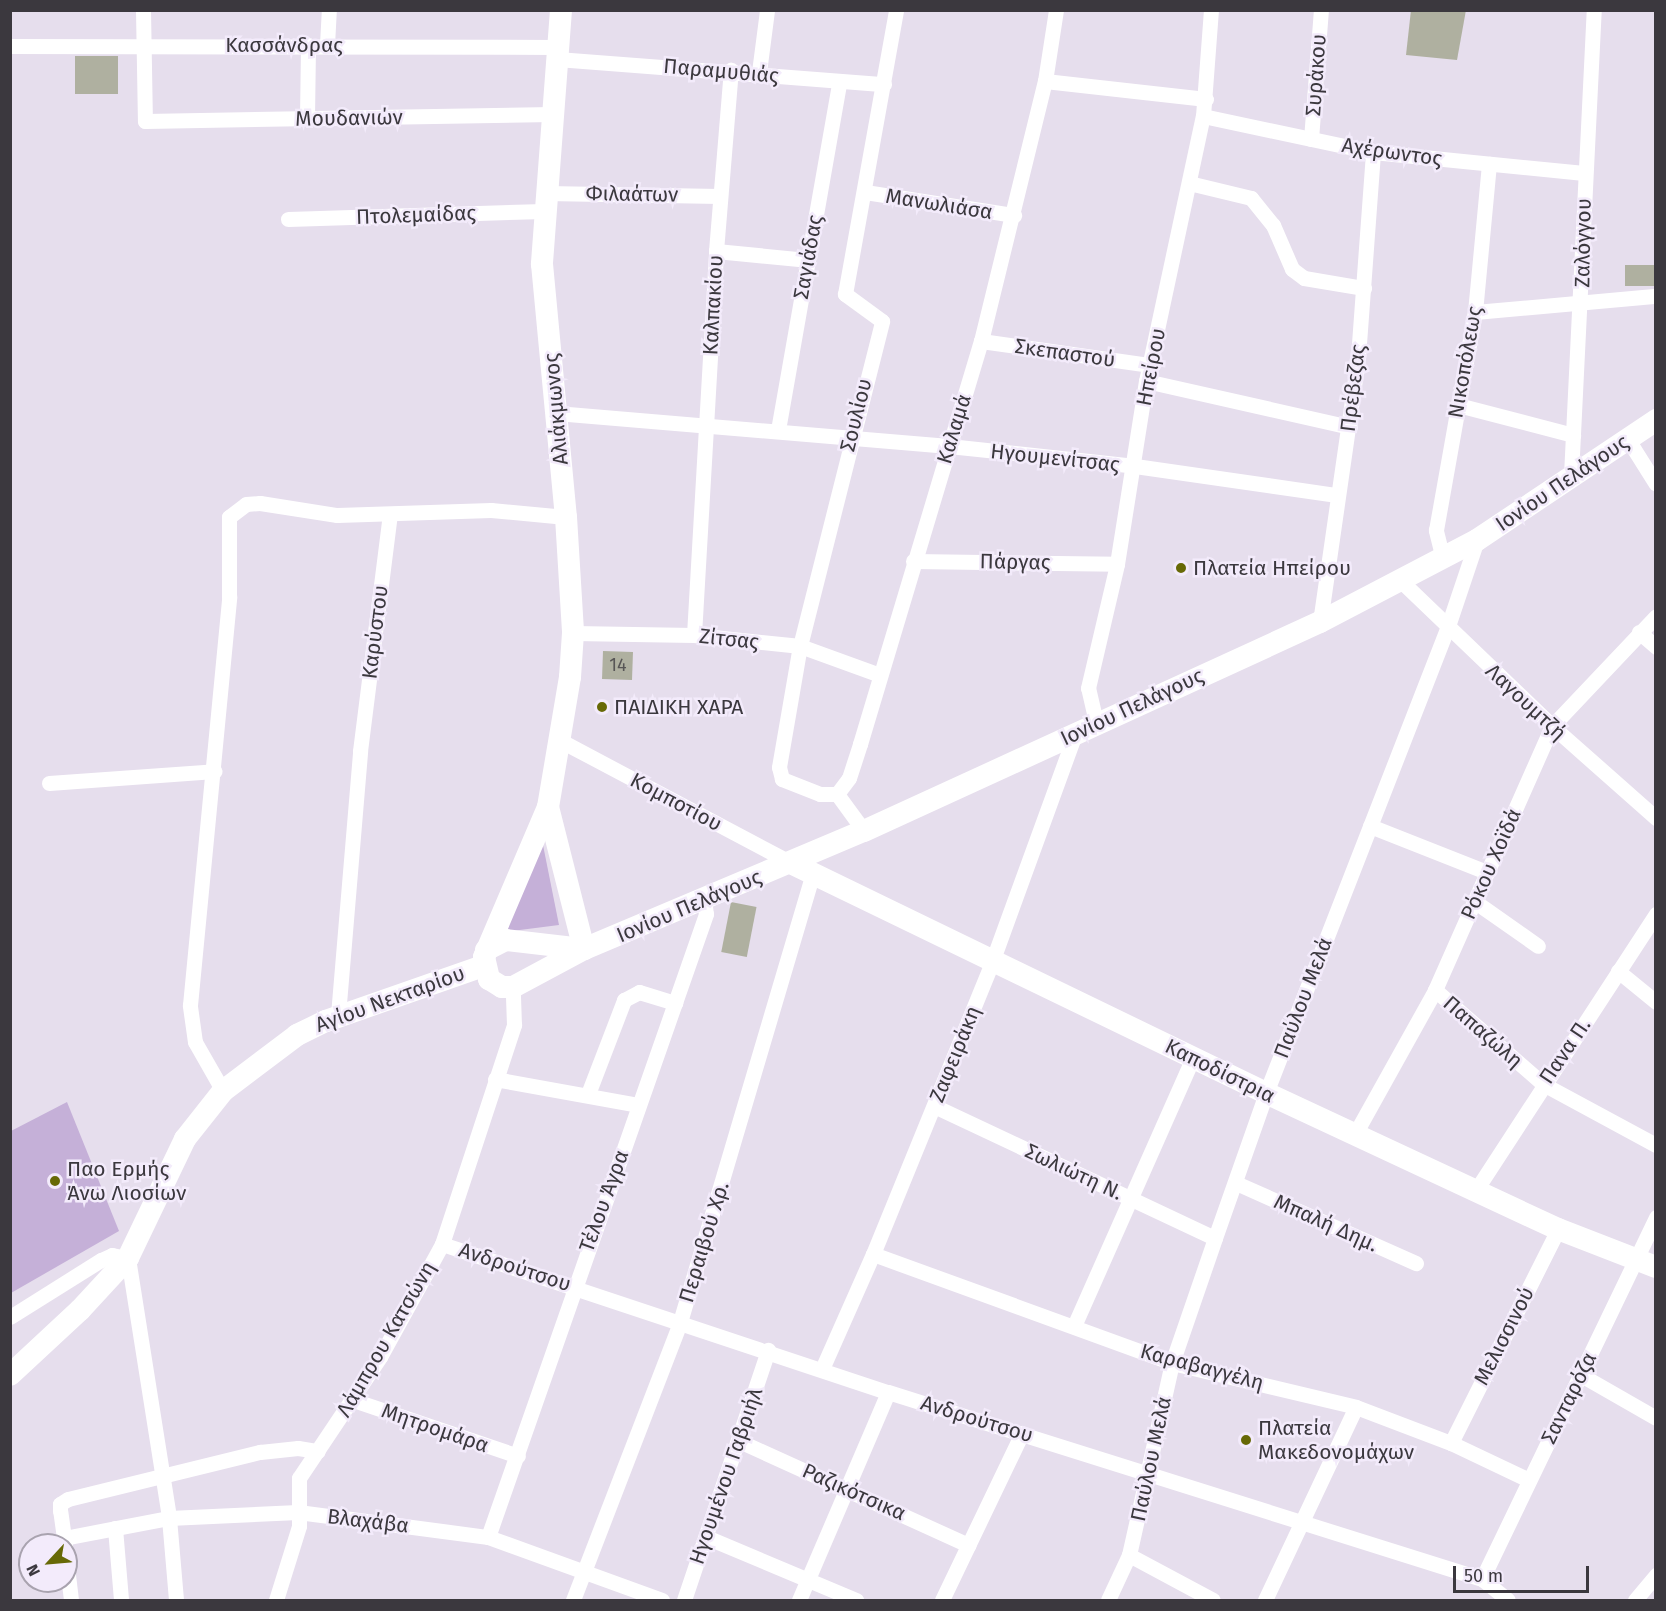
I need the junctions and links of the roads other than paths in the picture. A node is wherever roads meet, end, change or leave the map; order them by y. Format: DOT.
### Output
graph roads {
  1 [pos="142,10"];
  2 [pos="329,10"];
  3 [pos="561,10"];
  4 [pos="767,10"];
  5 [pos="896,10"];
  6 [pos="1056,10"];
  7 [pos="1211,10"];
  8 [pos="1321,10"];
  9 [pos="1594,10"];
  10 [pos="142,44"];
  11 [pos="308,45"];
  12 [pos="327,45"];
  13 [pos="10,46"];
  14 [pos="557,53"];
  15 [pos="730,70"];
  16 [pos="759,72"];
  17 [pos="1045,81"];
  18 [pos="839,83"];
  19 [pos="884,84"];
  20 [pos="1206,99"];
  21 [pos="553,114"];
  22 [pos="1203,116"];
  23 [pos="307,118"];
  24 [pos="1311,139"];
  25 [pos="1373,152"];
  26 [pos="1489,164"];
  27 [pos="1584,173"];
  28 [pos="1189,183"];
  29 [pos="865,192"];
  30 [pos="720,196"];
  31 [pos="544,202"];
  32 [pos="1014,215"];
  33 [pos="288,219"];
  34 [pos="716,251"];
  35 [pos="807,260"];
  36 [pos="1364,288"];
  37 [pos="1656,296"];
  38 [pos="1582,301"];
  39 [pos="1474,312"];
  40 [pos="981,341"];
  41 [pos="1150,365"];
  42 [pos="1146,381"];
  43 [pos="1458,405"];
  44 [pos="556,412"];
  45 [pos="1656,420"];
  46 [pos="708,423"];
  47 [pos="1350,428"];
  48 [pos="778,430"];
  49 [pos="1573,435"];
  50 [pos="1627,438"];
  51 [pos="850,439"];
  52 [pos="949,446"];
  53 [pos="1135,466"];
  54 [pos="1571,476"];
  55 [pos="1656,484"];
  56 [pos="1336,495"];
  57 [pos="390,514"];
  58 [pos="566,517"];
  59 [pos="1477,540"];
  60 [pos="1443,559"];
  61 [pos="913,561"];
  62 [pos="1117,564"];
  63 [pos="1401,581"];
  64 [pos="1656,616"];
  65 [pos="1320,622"];
  66 [pos="1448,628"];
  67 [pos="1639,632"];
  68 [pos="573,633"];
  69 [pos="694,635"];
  70 [pos="800,646"];
  71 [pos="1656,647"];
  72 [pos="880,675"];
  73 [pos="1096,722"];
  74 [pos="1552,726"];
  75 [pos="1075,734"];
  76 [pos="561,741"];
  77 [pos="215,771"];
  78 [pos="49,783"];
  79 [pos="837,794"];
  80 [pos="548,807"];
  81 [pos="1656,818"];
  82 [pos="1370,826"];
  83 [pos="864,831"];
  84 [pos="791,863"];
  85 [pos="1487,872"];
  86 [pos="812,875"];
  87 [pos="704,900"];
  88 [pos="1474,902"];
  89 [pos="1656,914"];
  90 [pos="1538,946"];
  91 [pos="584,949"];
  92 [pos="485,958"];
  93 [pos="992,962"];
  94 [pos="1618,971"];
  95 [pos="513,987"];
  96 [pos="1435,990"];
  97 [pos="1656,1002"];
  98 [pos="675,1003"];
  99 [pos="338,1015"];
  100 [pos="1193,1058"];
  101 [pos="495,1079"];
  102 [pos="1544,1084"];
  103 [pos="223,1090"];
  104 [pos="1266,1093"];
  105 [pos="588,1094"];
  106 [pos="638,1105"];
  107 [pos="934,1106"];
  108 [pos="1355,1134"];
  109 [pos="1656,1145"];
  110 [pos="1236,1183"];
  111 [pos="1476,1190"];
  112 [pos="1130,1198"];
  113 [pos="1656,1217"];
  114 [pos="1558,1229"];
  115 [pos="1215,1238"];
  116 [pos="442,1244"];
  117 [pos="873,1254"];
  118 [pos="128,1258"];
  119 [pos="1416,1263"];
  120 [pos="1645,1263"];
  121 [pos="574,1286"];
  122 [pos="10,1317"];
  123 [pos="680,1322"];
  124 [pos="1074,1326"];
  125 [pos="768,1350"];
  126 [pos="1172,1363"];
  127 [pos="822,1369"];
  128 [pos="10,1375"];
  129 [pos="1581,1375"];
  130 [pos="888,1392"];
  131 [pos="353,1400"];
  132 [pos="1356,1407"];
  133 [pos="1656,1418"];
  134 [pos="1022,1433"];
  135 [pos="739,1441"];
  136 [pos="1451,1443"];
  137 [pos="318,1451"];
  138 [pos="518,1456"];
  139 [pos="1148,1472"];
  140 [pos="163,1477"];
  141 [pos="1529,1480"];
  142 [pos="848,1489"];
  143 [pos="298,1512"];
  144 [pos="169,1518"];
  145 [pos="1304,1524"];
  146 [pos="115,1528"];
  147 [pos="63,1533"];
  148 [pos="78,1537"];
  149 [pos="488,1537"];
  150 [pos="706,1537"];
  151 [pos="968,1545"];
  152 [pos="1129,1555"];
  153 [pos="584,1571"];
  154 [pos="1656,1575"];
  155 [pos="808,1578"];
  156 [pos="1482,1579"];
  157 [pos="121,1600"];
  158 [pos="176,1600"];
  159 [pos="276,1600"];
  160 [pos="573,1600"];
  161 [pos="662,1600"];
  162 [pos="684,1600"];
  163 [pos="799,1600"];
  164 [pos="856,1600"];
  165 [pos="942,1600"];
  166 [pos="1108,1600"];
  167 [pos="1213,1600"];
  168 [pos="1265,1600"];
  169 [pos="1508,1600"];
  170 [pos="1635,1600"];
  1 -- 10 [label="street"];
  2 -- 12 [label="street"];
  3 -- 14 [label="street, Αλιάκμωνος"];
  4 -- 16 [label="street"];
  5 -- 19 [label="street, Σουλίου"];
  6 -- 17 [label="street, Καλαμά"];
  7 -- 20 [label="street, Ηπείρου"];
  8 -- 24 [label="street, Συράκου"];
  9 -- 27 [label="street, Ζαλόγγου"];
  10 -- 11 [label="street, Κασσάνδρας"];
  10 -- 13 [label="street, Κασσάνδρας"];
  10 -- 23 [label="street, Μουδανιών"];
  11 -- 12 [label="street, Κασσάνδρας"];
  11 -- 23 [label="street"];
  12 -- 14 [label="street, Κασσάνδρας"];
  14 -- 15 [label="street, Παραμυθιάς"];
  14 -- 21 [label="street, Αλιάκμωνος"];
  15 -- 16 [label="street, Παραμυθιάς"];
  15 -- 30 [label="street, Καλπακίου"];
  16 -- 18 [label="street, Παραμυθιάς"];
  17 -- 20 [label="street"];
  17 -- 32 [label="street, Καλαμά"];
  18 -- 19 [label="street, Παραμυθιάς"];
  18 -- 35 [label="street, Σαγιάδας"];
  19 -- 29 [label="street, Σουλίου"];
  20 -- 22 [label="street, Ηπείρου"];
  21 -- 23 [label="street, Μουδανιών"];
  21 -- 31 [label="street, Αλιάκμωνος"];
  22 -- 24 [label="street, Αχέρωντος"];
  22 -- 28 [label="street, Ηπείρου"];
  24 -- 25 [label="street, Αχέρωντος"];
  25 -- 26 [label="street, Αχέρωντος"];
  25 -- 36 [label="street, Πρέβεζας"];
  26 -- 27 [label="street, Αχέρωντος"];
  26 -- 39 [label="street, Νικοπόλεως"];
  27 -- 38 [label="street, Ζαλόγγου"];
  28 -- 36 [label="street"];
  28 -- 41 [label="street, Ηπείρου"];
  29 -- 32 [label="street, Μανωλιάσα"];
  29 -- 51 [label="street, Σουλίου"];
  30 -- 31 [label="street, Φιλαάτων"];
  30 -- 34 [label="street, Καλπακίου"];
  31 -- 33 [label="street, Πτολεμαίδας"];
  31 -- 44 [label="street, Αλιάκμωνος"];
  32 -- 40 [label="street, Καλαμά"];
  34 -- 35 [label="street"];
  34 -- 46 [label="street, Καλπακίου"];
  35 -- 48 [label="street, Σαγιάδας"];
  36 -- 47 [label="street, Πρέβεζας"];
  37 -- 38 [label="street"];
  38 -- 39 [label="street"];
  38 -- 49 [label="street, Ζαλόγγου"];
  39 -- 43 [label="street, Νικοπόλεως"];
  40 -- 41 [label="street, Σκεπαστού"];
  40 -- 52 [label="street, Καλαμά"];
  41 -- 42 [label="street, Ηπείρου"];
  42 -- 47 [label="street"];
  42 -- 53 [label="street, Ηπείρου"];
  43 -- 49 [label="street"];
  43 -- 60 [label="street, Νικοπόλεως"];
  44 -- 46 [label="street, Ηγουμενίτσας"];
  44 -- 58 [label="street, Αλιάκμωνος"];
  45 -- 50 [label="street, Ιονίου Πελάγους"];
  46 -- 48 [label="street, Ηγουμενίτσας"];
  46 -- 69 [label="street, Καλπακίου"];
  47 -- 56 [label="street, Πρέβεζας"];
  48 -- 51 [label="street, Ηγουμενίτσας"];
  49 -- 54 [label="street, Ζαλόγγου"];
  50 -- 54 [label="street, Ιονίου Πελάγους"];
  50 -- 55 [label="street"];
  51 -- 52 [label="street, Ηγουμενίτσας"];
  51 -- 70 [label="street, Σουλίου"];
  52 -- 53 [label="street, Ηγουμενίτσας"];
  52 -- 61 [label="street, Καλαμά"];
  53 -- 56 [label="street, Ηγουμενίτσας"];
  53 -- 62 [label="street, Ηπείρου"];
  54 -- 59 [label="street, Ιονίου Πελάγους"];
  56 -- 65 [label="street, Πρέβεζας"];
  57 -- 58 [label="street"];
  57 -- 77 [label="street"];
  57 -- 99 [label="street, Καρύστου"];
  58 -- 68 [label="street, Αλιάκμωνος"];
  59 -- 60 [label="street, Ιονίου Πελάγους"];
  59 -- 66 [label="street, Παύλου Μελά"];
  60 -- 63 [label="street, Ιονίου Πελάγους"];
  61 -- 62 [label="street, Πάργας"];
  61 -- 72 [label="street, Καλαμά"];
  62 -- 73 [label="street, Ηπείρου"];
  63 -- 65 [label="street, Ιονίου Πελάγους"];
  63 -- 66 [label="street, Λαγουμτζή"];
  64 -- 67 [label="street, Ρόκου Χοϊδά"];
  65 -- 73 [label="street, Ιονίου Πελάγους"];
  66 -- 74 [label="street, Λαγουμτζή"];
  66 -- 82 [label="street, Παύλου Μελά"];
  67 -- 71 [label="street"];
  67 -- 74 [label="street, Ρόκου Χοϊδά"];
  68 -- 69 [label="street, Ζίτσας"];
  68 -- 76 [label="street, Αλιάκμωνος"];
  69 -- 70 [label="street, Ζίτσας"];
  70 -- 72 [label="street, Ζίτσας"];
  70 -- 79 [label="street, Σουλίου"];
  72 -- 79 [label="street, Καλαμά"];
  73 -- 75 [label="street, Ιονίου Πελάγους"];
  74 -- 81 [label="street, Λαγουμτζή"];
  74 -- 85 [label="street, Ρόκου Χοϊδά"];
  75 -- 83 [label="street, Ιονίου Πελάγους"];
  75 -- 93 [label="street, Ζαφειράκη"];
  76 -- 80 [label="street, Αλιάκμωνος"];
  76 -- 84 [label="street, Κομποτίου"];
  77 -- 78 [label="street"];
  77 -- 103 [label="street"];
  79 -- 83 [label="street"];
  80 -- 91 [label="street, Αλιάκμωνος"];
  80 -- 92 [label="street, Αλιάκμωνος"];
  82 -- 85 [label="street"];
  82 -- 104 [label="street, Παύλου Μελά"];
  83 -- 84 [label="street, Ιονίου Πελάγους"];
  84 -- 86 [label="street, Καποδίστρια"];
  84 -- 87 [label="street, Ιονίου Πελάγους"];
  85 -- 88 [label="street, Ρόκου Χοϊδά"];
  86 -- 93 [label="street, Καποδίστρια"];
  86 -- 123 [label="street, Περαιβού Χρ."];
  87 -- 91 [label="street, Ιονίου Πελάγους"];
  87 -- 98 [label="street, Τέλου Άγρα"];
  88 -- 90 [label="street"];
  88 -- 96 [label="street, Ρόκου Χοϊδά"];
  89 -- 94 [label="street, Πανα Π."];
  91 -- 92 [label="street, Αγίου Νεκταρίου"];
  91 -- 95 [label="street"];
  92 -- 95 [label="street, Αγίου Νεκταρίου"];
  92 -- 99 [label="street, Αγίου Νεκταρίου"];
  93 -- 100 [label="street, Καποδίστρια"];
  93 -- 107 [label="street, Ζαφειράκη"];
  94 -- 97 [label="street"];
  94 -- 102 [label="street, Πανα Π."];
  95 -- 101 [label="street, Λάμπρου Κατσώνη"];
  96 -- 102 [label="street, Παπαζώλη"];
  96 -- 108 [label="street, Ρόκου Χοϊδά"];
  98 -- 105 [label="street"];
  98 -- 106 [label="street, Τέλου Άγρα"];
  99 -- 103 [label="street, Αγίου Νεκταρίου"];
  100 -- 104 [label="street, Καποδίστρια"];
  100 -- 112 [label="street"];
  101 -- 105 [label="street"];
  101 -- 116 [label="street, Λάμπρου Κατσώνη"];
  102 -- 109 [label="street, Παπαζώλη"];
  102 -- 111 [label="street, Πανα Π."];
  103 -- 118 [label="street, Αγίου Νεκταρίου"];
  104 -- 108 [label="street, Καποδίστρια"];
  104 -- 110 [label="street, Παύλου Μελά"];
  105 -- 106 [label="street"];
  106 -- 121 [label="street, Τέλου Άγρα"];
  107 -- 112 [label="street, Σωλιώτη Ν."];
  107 -- 117 [label="street, Ζαφειράκη"];
  108 -- 111 [label="street, Καποδίστρια"];
  110 -- 115 [label="street, Παύλου Μελά"];
  110 -- 119 [label="street, Μπαλή Δημ."];
  111 -- 114 [label="street, Καποδίστρια"];
  112 -- 115 [label="street, Σωλιώτη Ν."];
  112 -- 124 [label="street"];
  113 -- 120 [label="street, Σανταρόζα"];
  114 -- 120 [label="street, Καποδίστρια"];
  114 -- 136 [label="street, Μελισσινού"];
  115 -- 126 [label="street, Παύλου Μελά"];
  116 -- 121 [label="street, Ανδρούτσου"];
  116 -- 131 [label="street, Λάμπρου Κατσώνη"];
  117 -- 124 [label="street, Καραβαγγέλη"];
  117 -- 127 [label="street, Ζαφειράκη"];
  118 -- 122 [label="street"];
  118 -- 128 [label="street, Αγίου Νεκταρίου"];
  118 -- 140 [label="street"];
  120 -- 129 [label="street, Σανταρόζα"];
  121 -- 123 [label="street, Ανδρούτσου"];
  121 -- 138 [label="street, Τέλου Άγρα"];
  123 -- 125 [label="street, Ανδρούτσου"];
  123 -- 153 [label="street, Περαιβού Χρ."];
  124 -- 126 [label="street, Καραβαγγέλη"];
  125 -- 127 [label="street, Ανδρούτσου"];
  125 -- 135 [label="street, Ηγουμένου Γαβριήλ"];
  126 -- 132 [label="street, Καραβαγγέλη"];
  126 -- 139 [label="street, Παύλου Μελά"];
  127 -- 130 [label="street, Ανδρούτσου"];
  129 -- 133 [label="street"];
  129 -- 141 [label="street, Σανταρόζα"];
  130 -- 134 [label="street, Ανδρούτσου"];
  130 -- 142 [label="street"];
  131 -- 137 [label="street, Λάμπρου Κατσώνη"];
  131 -- 138 [label="street, Μητρομάρα"];
  132 -- 136 [label="street, Καραβαγγέλη"];
  132 -- 145 [label="street"];
  134 -- 139 [label="street, Ανδρούτσου"];
  134 -- 151 [label="street"];
  135 -- 142 [label="street, Ραζικότσικα"];
  135 -- 150 [label="street, Ηγουμένου Γαβριήλ"];
  136 -- 141 [label="street, Καραβαγγέλη"];
  137 -- 140 [label="street"];
  137 -- 143 [label="street, Λάμπρου Κατσώνη"];
  138 -- 149 [label="street, Τέλου Άγρα"];
  139 -- 145 [label="street, Ανδρούτσου"];
  139 -- 152 [label="street, Παύλου Μελά"];
  140 -- 144 [label="street"];
  140 -- 147 [label="street"];
  141 -- 156 [label="street, Σανταρόζα"];
  142 -- 151 [label="street, Ραζικότσικα"];
  142 -- 155 [label="street"];
  143 -- 144 [label="street, Βλαχάβα"];
  143 -- 149 [label="street, Βλαχάβα"];
  143 -- 159 [label="street, Λάμπρου Κατσώνη"];
  144 -- 146 [label="street, Βλαχάβα"];
  144 -- 158 [label="street"];
  145 -- 156 [label="street, Ανδρούτσου"];
  145 -- 168 [label="street"];
  146 -- 148 [label="street, Βλαχάβα"];
  146 -- 157 [label="street"];
  149 -- 153 [label="street, Βλαχάβα"];
  150 -- 155 [label="street"];
  150 -- 162 [label="street, Ηγουμένου Γαβριήλ"];
  151 -- 165 [label="street"];
  152 -- 166 [label="street, Παύλου Μελά"];
  152 -- 167 [label="street"];
  153 -- 160 [label="street, Περαιβού Χρ."];
  153 -- 161 [label="street, Βλαχάβα"];
  154 -- 170 [label="street"];
  155 -- 163 [label="street"];
  155 -- 164 [label="street"];
  156 -- 169 [label="street, Ανδρούτσου"];
}
